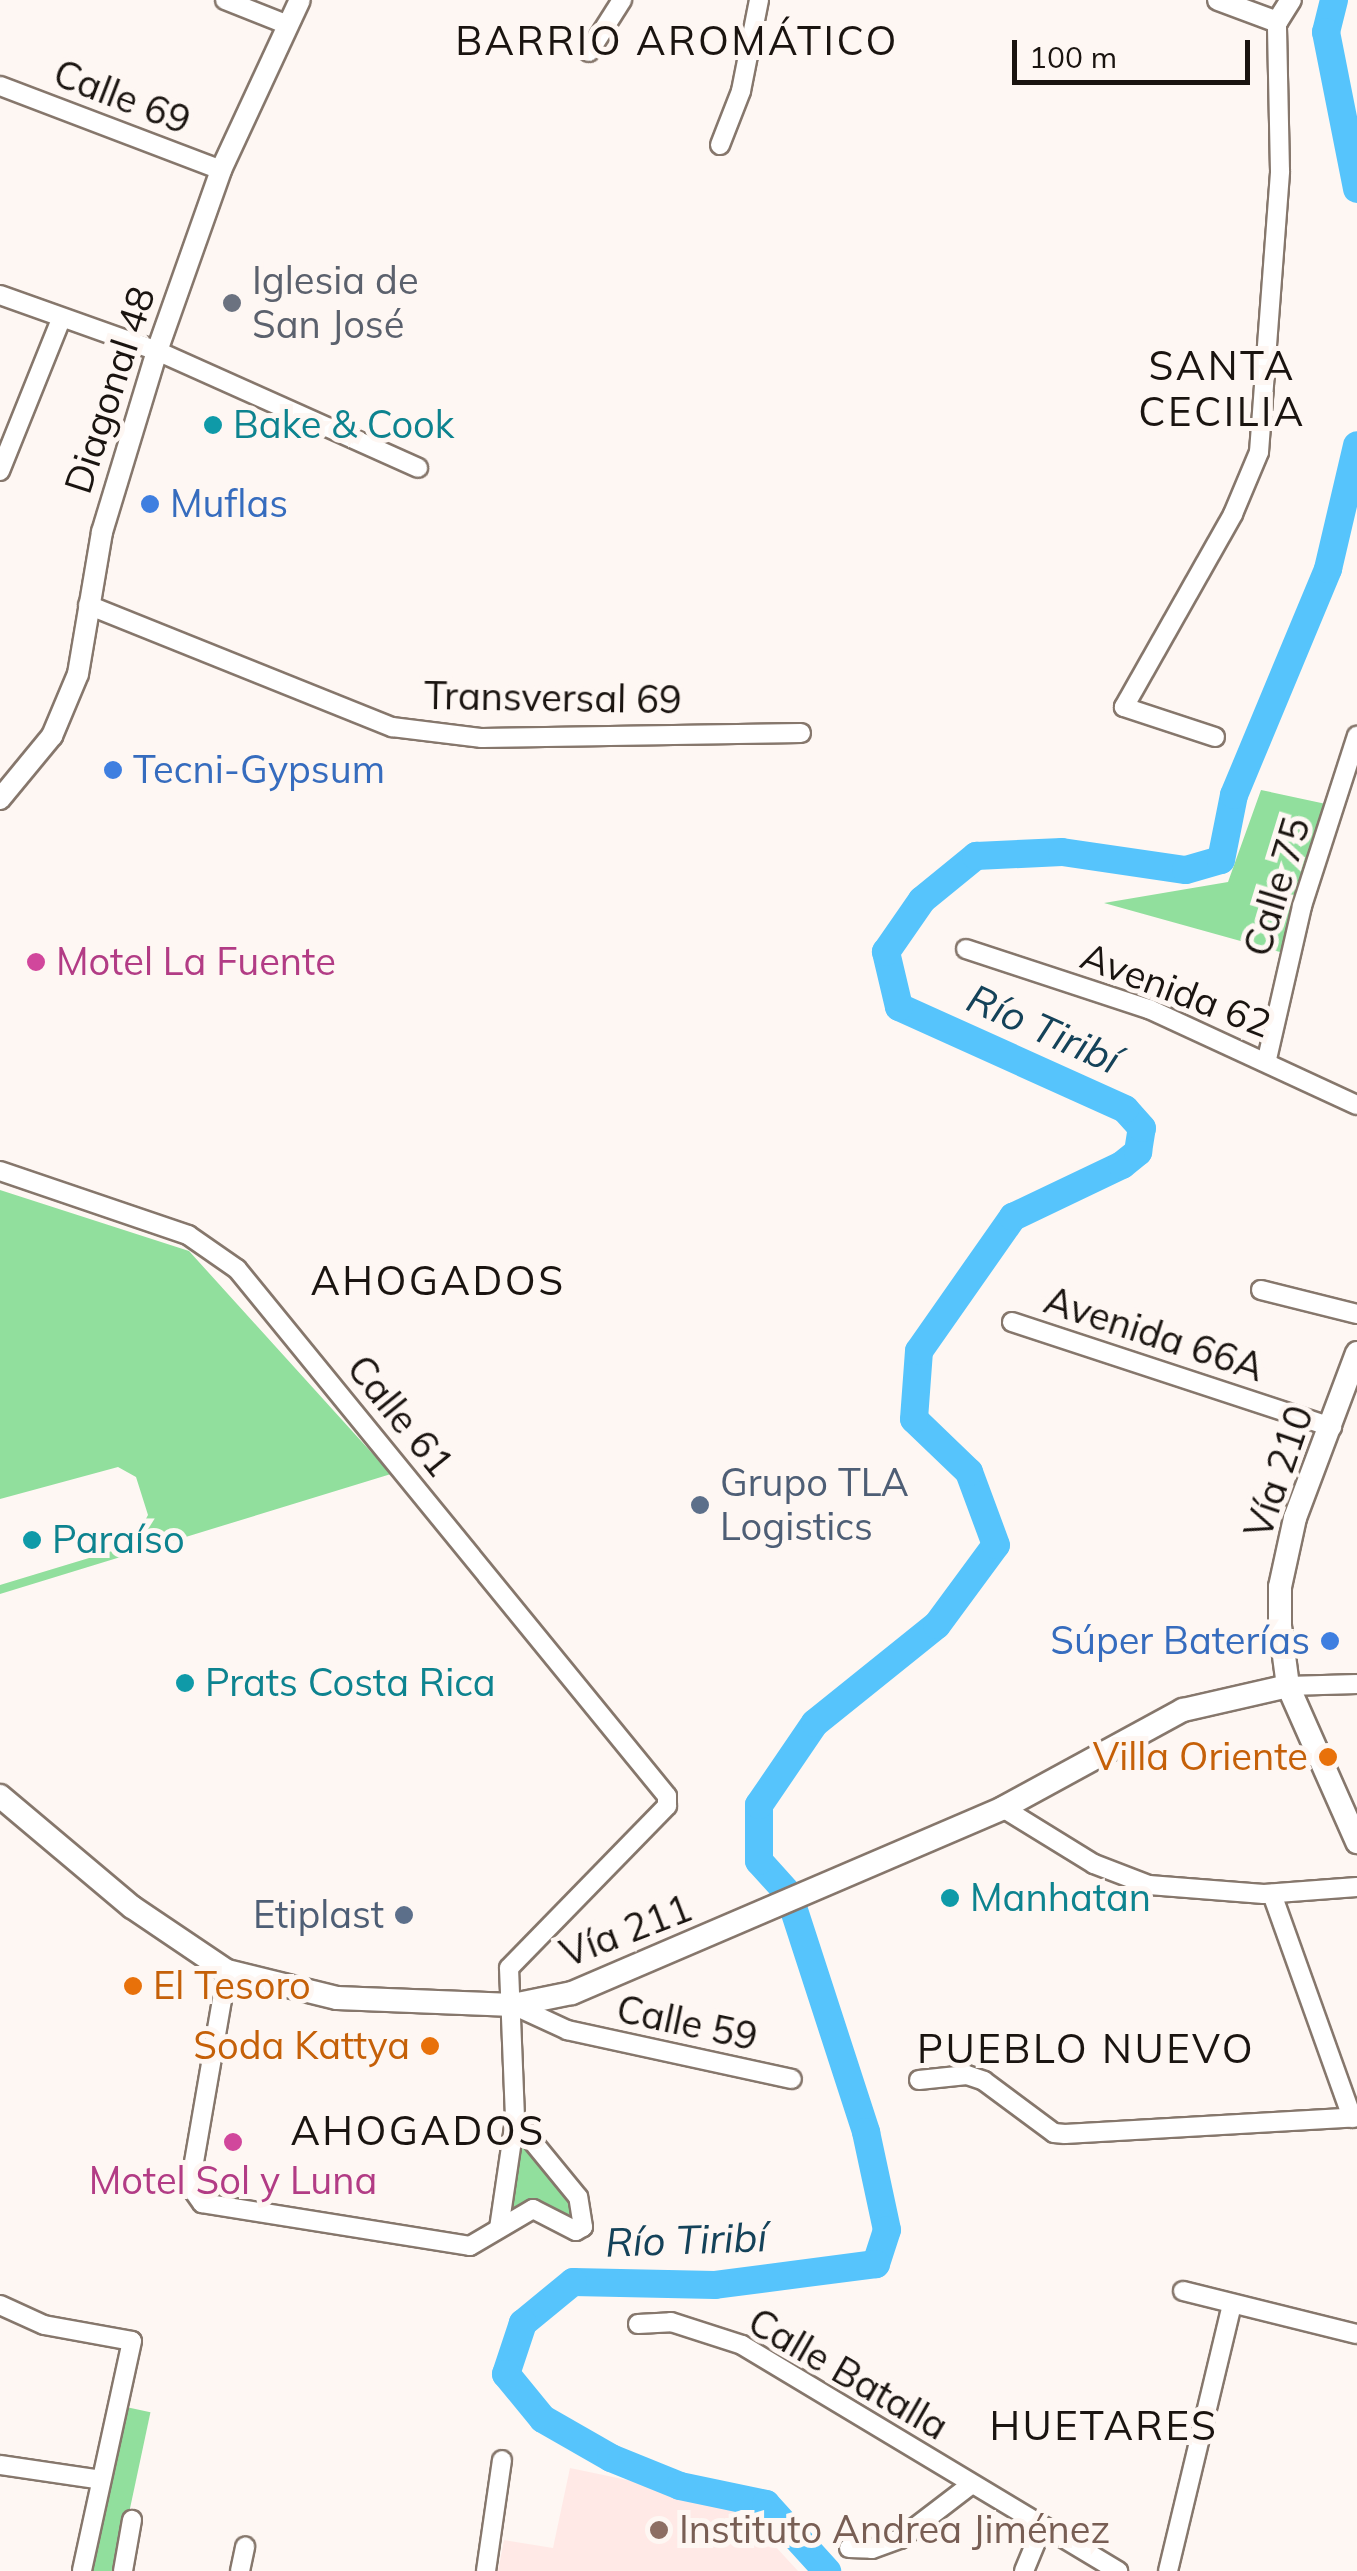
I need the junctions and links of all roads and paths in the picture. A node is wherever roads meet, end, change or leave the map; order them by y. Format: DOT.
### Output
graph roads {
  1 [pos="225,0"];
  2 [pos="300,0"];
  3 [pos="622,0"];
  4 [pos="759,0"];
  5 [pos="1218,0"];
  6 [pos="1291,0"];
  7 [pos="1277,22"];
  8 [pos="288,25"];
  9 [pos="589,52"];
  10 [pos="0,86"];
  11 [pos="720,145"];
  12 [pos="221,170"];
  13 [pos="0,295"];
  14 [pos="61,318"];
  15 [pos="157,352"];
  16 [pos="418,468"];
  17 [pos="0,471"];
  18 [pos="88,605"];
  19 [pos="801,733"];
  20 [pos="1357,736"];
  21 [pos="1214,737"];
  22 [pos="1348,798"];
  23 [pos="0,799"];
  24 [pos="966,950"];
  25 [pos="1267,1059"];
  26 [pos="1357,1105"];
  27 [pos="0,1171"];
  28 [pos="1262,1290"];
  29 [pos="1357,1314"];
  30 [pos="1012,1322"];
  31 [pos="1357,1353"];
  32 [pos="1332,1427"];
  33 [pos="1357,1684"];
  34 [pos="1288,1686"];
  35 [pos="0,1796"];
  36 [pos="1004,1808"];
  37 [pos="1357,1842"];
  38 [pos="1357,1888"];
  39 [pos="1272,1894"];
  40 [pos="227,1972"];
  41 [pos="513,2005"];
  42 [pos="792,2079"];
  43 [pos="918,2080"];
  44 [pos="1354,2117"];
  45 [pos="515,2120"];
  46 [pos="499,2228"];
  47 [pos="1183,2291"];
  48 [pos="0,2305"];
  49 [pos="1232,2305"];
  50 [pos="638,2324"];
  51 [pos="1357,2334"];
  52 [pos="502,2460"];
  53 [pos="0,2464"];
  54 [pos="101,2480"];
  55 [pos="968,2486"];
  56 [pos="132,2520"];
  57 [pos="1041,2530"];
  58 [pos="245,2547"];
  59 [pos="849,2548"];
  60 [pos="82,2571"];
  61 [pos="123,2571"];
  62 [pos="240,2571"];
  63 [pos="486,2571"];
  64 [pos="1024,2571"];
  65 [pos="1118,2571"];
  66 [pos="1168,2571"];
  1 -- 8 [label="street"];
  2 -- 8 [label="street, Diagonal 48"];
  3 -- 9 [label="street"];
  4 -- 11 [label="street"];
  5 -- 7 [label="street"];
  6 -- 7 [label="street"];
  7 -- 21 [label="street"];
  8 -- 12 [label="street, Diagonal 48"];
  10 -- 12 [label="street, Calle 69"];
  12 -- 15 [label="street, Diagonal 48"];
  13 -- 14 [label="street"];
  14 -- 15 [label="street"];
  14 -- 17 [label="street"];
  15 -- 16 [label="street"];
  15 -- 18 [label="street, Diagonal 48"];
  18 -- 19 [label="street, Transversal 69"];
  18 -- 23 [label="street, Diagonal 48"];
  20 -- 22 [label="street, Calle 75"];
  22 -- 25 [label="street, Calle 75"];
  24 -- 25 [label="street, Avenida 62"];
  25 -- 26 [label="street, Avenida 62"];
  27 -- 41 [label="street, Calle 61"];
  28 -- 29 [label="street"];
  30 -- 32 [label="street, Avenida 66A"];
  31 -- 32 [label="main road, Vía 210"];
  32 -- 34 [label="main road, Vía 210"];
  33 -- 34 [label="street"];
  34 -- 36 [label="main road, Vía 211"];
  34 -- 37 [label="main road, Vía 210"];
  35 -- 40 [label="main road, Vía 211"];
  36 -- 39 [label="street"];
  36 -- 41 [label="main road, Vía 211"];
  38 -- 39 [label="street"];
  39 -- 44 [label="street"];
  40 -- 41 [label="main road, Vía 211"];
  40 -- 46 [label="street"];
  41 -- 42 [label="street, Calle 59"];
  41 -- 45 [label="street"];
  43 -- 44 [label="street"];
  45 -- 46 [label="street"];
  45 -- 46 [label="street"];
  47 -- 49 [label="street"];
  48 -- 54 [label="street"];
  49 -- 51 [label="street"];
  49 -- 66 [label="street"];
  50 -- 55 [label="street, Calle Batalla"];
  52 -- 63 [label="street"];
  53 -- 54 [label="street"];
  54 -- 60 [label="street"];
  55 -- 57 [label="street, Calle Batalla"];
  55 -- 59 [label="street"];
  56 -- 61 [label="street"];
  57 -- 64 [label="street"];
  57 -- 65 [label="street, Calle Batalla"];
  58 -- 62 [label="street"];
}
